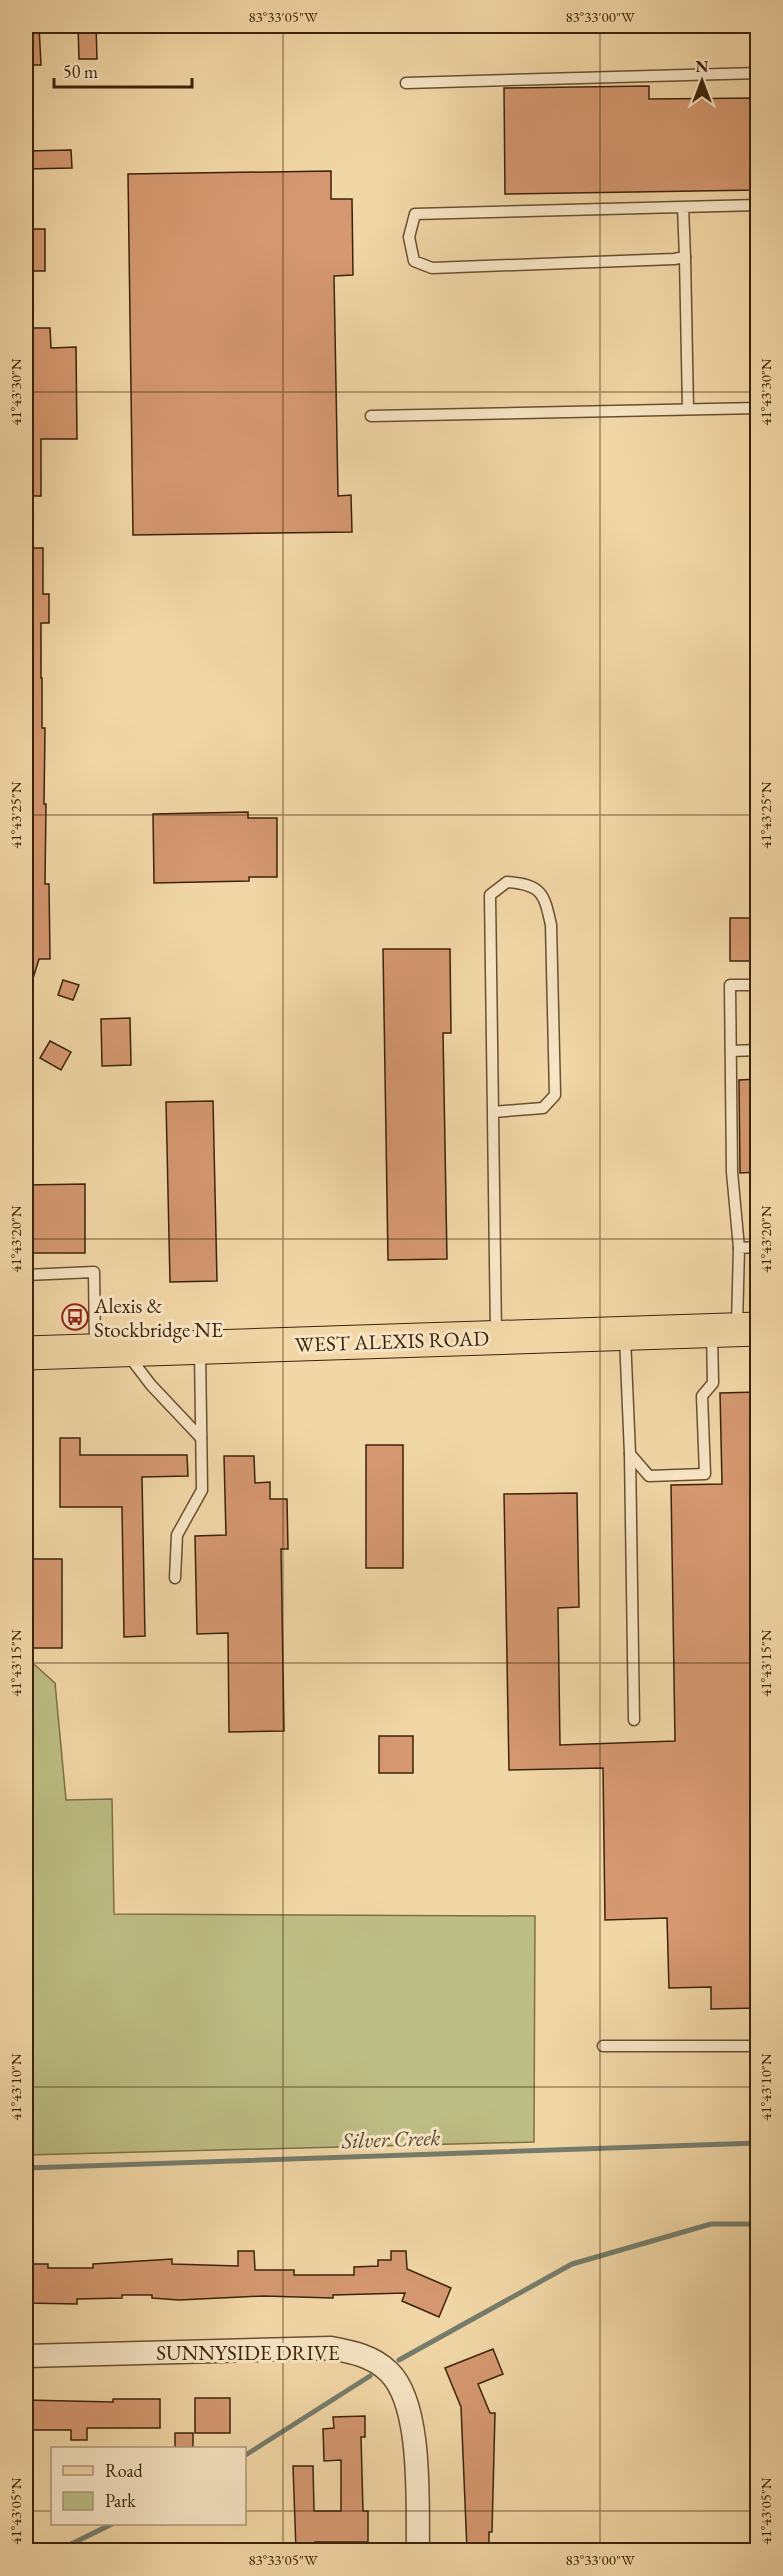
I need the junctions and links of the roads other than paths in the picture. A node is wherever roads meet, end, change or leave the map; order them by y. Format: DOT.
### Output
graph roads {
  1 [pos="758,72"];
  2 [pos="406,83"];
  3 [pos="758,205"];
  4 [pos="683,207"];
  5 [pos="685,257"];
  6 [pos="758,408"];
  7 [pos="688,409"];
  8 [pos="371,416"];
  9 [pos="758,984"];
  10 [pos="758,1050"];
  11 [pos="731,1051"];
  12 [pos="493,1112"];
  13 [pos="758,1247"];
  14 [pos="739,1248"];
  15 [pos="26,1275"];
  16 [pos="736,1329"];
  17 [pos="625,1334"];
  18 [pos="496,1338"];
  19 [pos="200,1347"];
  20 [pos="110,1350"];
  21 [pos="26,1353"];
  22 [pos="201,1438"];
  23 [pos="630,1454"];
  24 [pos="175,1578"];
  25 [pos="634,1720"];
  26 [pos="603,2046"];
  27 [pos="758,2046"];
  28 [pos="26,2356"];
  29 [pos="418,2550"];
  1 -- 2 [label="lane"];
  3 -- 4 [label="lane"];
  4 -- 5 [label="lane"];
  4 -- 5 [label="lane"];
  5 -- 7 [label="lane"];
  6 -- 7 [label="lane"];
  7 -- 8 [label="lane"];
  9 -- 11 [label="lane"];
  10 -- 11 [label="lane"];
  11 -- 14 [label="lane"];
  12 -- 12 [label="lane"];
  12 -- 18 [label="lane"];
  13 -- 14 [label="lane"];
  14 -- 16 [label="lane"];
  15 -- 20 [label="lane"];
  16 -- 17 [label="main road, WEST ALEXIS ROAD"];
  16 -- 23 [label="lane"];
  17 -- 18 [label="main road, WEST ALEXIS ROAD"];
  17 -- 23 [label="lane"];
  18 -- 19 [label="main road, WEST ALEXIS ROAD"];
  19 -- 20 [label="main road, WEST ALEXIS ROAD"];
  19 -- 22 [label="lane"];
  20 -- 21 [label="main road, WEST ALEXIS ROAD"];
  20 -- 22 [label="lane"];
  22 -- 24 [label="lane"];
  23 -- 25 [label="lane"];
  26 -- 27 [label="lane"];
  28 -- 29 [label="street, SUNNYSIDE DRIVE"];
}
